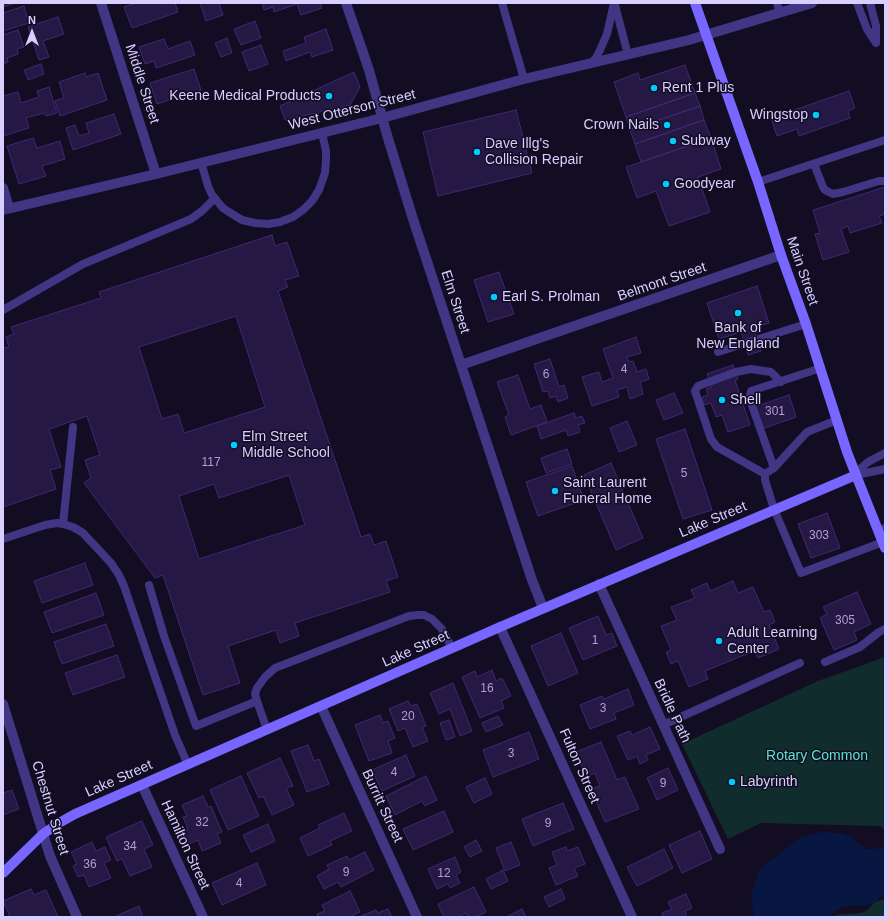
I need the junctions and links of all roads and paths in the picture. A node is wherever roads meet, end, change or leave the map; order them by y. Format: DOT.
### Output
graph roads {
  1 [pos="101,3"];
  2 [pos="346,3"];
  3 [pos="502,3"];
  4 [pos="615,3"];
  5 [pos="695,3"];
  6 [pos="812,3"];
  7 [pos="857,3"];
  8 [pos="870,3"];
  9 [pos="778,8"];
  10 [pos="707,36"];
  11 [pos="628,55"];
  12 [pos="590,63"];
  13 [pos="524,79"];
  14 [pos="382,118"];
  15 [pos="322,133"];
  16 [pos="885,140"];
  17 [pos="202,162"];
  18 [pos="814,164"];
  19 [pos="156,174"];
  20 [pos="885,181"];
  21 [pos="758,182"];
  22 [pos="3,188"];
  23 [pos="215,198"];
  24 [pos="6,209"];
  25 [pos="781,255"];
  26 [pos="3,310"];
  27 [pos="806,324"];
  28 [pos="718,352"];
  29 [pos="461,365"];
  30 [pos="821,368"];
  31 [pos="781,382"];
  32 [pos="837,420"];
  33 [pos="73,427"];
  34 [pos="885,453"];
  35 [pos="774,468"];
  36 [pos="885,469"];
  37 [pos="765,474"];
  38 [pos="856,475"];
  39 [pos="774,509"];
  40 [pos="63,524"];
  41 [pos="885,528"];
  42 [pos="3,539"];
  43 [pos="884,545"];
  44 [pos="599,584"];
  45 [pos="149,585"];
  46 [pos="543,608"];
  47 [pos="500,627"];
  48 [pos="885,629"];
  49 [pos="452,648"];
  50 [pos="825,662"];
  51 [pos="800,663"];
  52 [pos="256,701"];
  53 [pos="3,704"];
  54 [pos="320,706"];
  55 [pos="663,725"];
  56 [pos="266,730"];
  57 [pos="188,765"];
  58 [pos="142,785"];
  59 [pos="43,834"];
  60 [pos="720,849"];
  61 [pos="3,873"];
  62 [pos="77,917"];
  63 [pos="203,917"];
  64 [pos="417,917"];
  65 [pos="632,917"];
  1 -- 19 [label="street, Middle Street"];
  2 -- 14 [label="street, Elm Street"];
  3 -- 13 [label="lane"];
  4 -- 11 [label="lane"];
  4 -- 12 [label="lane"];
  5 -- 10 [label="street, Main Street"];
  6 -- 9 [label="street, West Otterson Street"];
  7 -- 8 [label="lane"];
  9 -- 10 [label="street, West Otterson Street"];
  10 -- 11 [label="street, West Otterson Street"];
  10 -- 21 [label="street, Main Street"];
  11 -- 12 [label="street, West Otterson Street"];
  12 -- 13 [label="street, West Otterson Street"];
  13 -- 14 [label="street, West Otterson Street"];
  14 -- 15 [label="street, West Otterson Street"];
  14 -- 29 [label="street, Elm Street"];
  15 -- 17 [label="street, West Otterson Street"];
  15 -- 23 [label="lane"];
  16 -- 18 [label="lane"];
  17 -- 19 [label="street, West Otterson Street"];
  17 -- 23 [label="lane"];
  18 -- 20 [label="lane"];
  18 -- 21 [label="lane"];
  19 -- 24 [label="street, West Otterson Street"];
  21 -- 25 [label="street, Main Street"];
  22 -- 24 [label="street"];
  23 -- 26 [label="lane"];
  25 -- 27 [label="street, Main Street"];
  25 -- 29 [label="street, Belmont Street"];
  27 -- 28 [label="lane"];
  27 -- 30 [label="street, Main Street"];
  29 -- 46 [label="street, Elm Street"];
  30 -- 31 [label="lane"];
  30 -- 32 [label="street, Main Street"];
  31 -- 35 [label="lane"];
  31 -- 37 [label="lane"];
  32 -- 35 [label="lane"];
  32 -- 38 [label="street, Main Street"];
  33 -- 40 [label="lane"];
  34 -- 38 [label="lane"];
  35 -- 37 [label="lane"];
  36 -- 38 [label="lane"];
  37 -- 39 [label="lane"];
  38 -- 39 [label="street, Lake Street"];
  38 -- 43 [label="street, Main Street"];
  39 -- 43 [label="lane"];
  39 -- 44 [label="street, Lake Street"];
  40 -- 42 [label="lane"];
  40 -- 57 [label="lane"];
  41 -- 43 [label="lane"];
  44 -- 46 [label="street, Lake Street"];
  44 -- 55 [label="street, Bridle Path"];
  45 -- 52 [label="lane"];
  46 -- 47 [label="street, Lake Street"];
  47 -- 49 [label="street, Lake Street"];
  47 -- 65 [label="street, Fulton Street"];
  48 -- 50 [label="lane"];
  49 -- 52 [label="lane"];
  49 -- 54 [label="street, Lake Street"];
  51 -- 55 [label="lane"];
  52 -- 56 [label="lane"];
  53 -- 59 [label="street, Chestnut Street"];
  54 -- 56 [label="street, Lake Street"];
  54 -- 64 [label="street, Burritt Street"];
  55 -- 60 [label="street, Bridle Path"];
  56 -- 57 [label="street, Lake Street"];
  57 -- 58 [label="street, Lake Street"];
  58 -- 59 [label="street, Lake Street"];
  58 -- 63 [label="street, Hamilton Street"];
  59 -- 61 [label="street, Lake Street"];
  59 -- 62 [label="street, Chestnut Street"];
}
